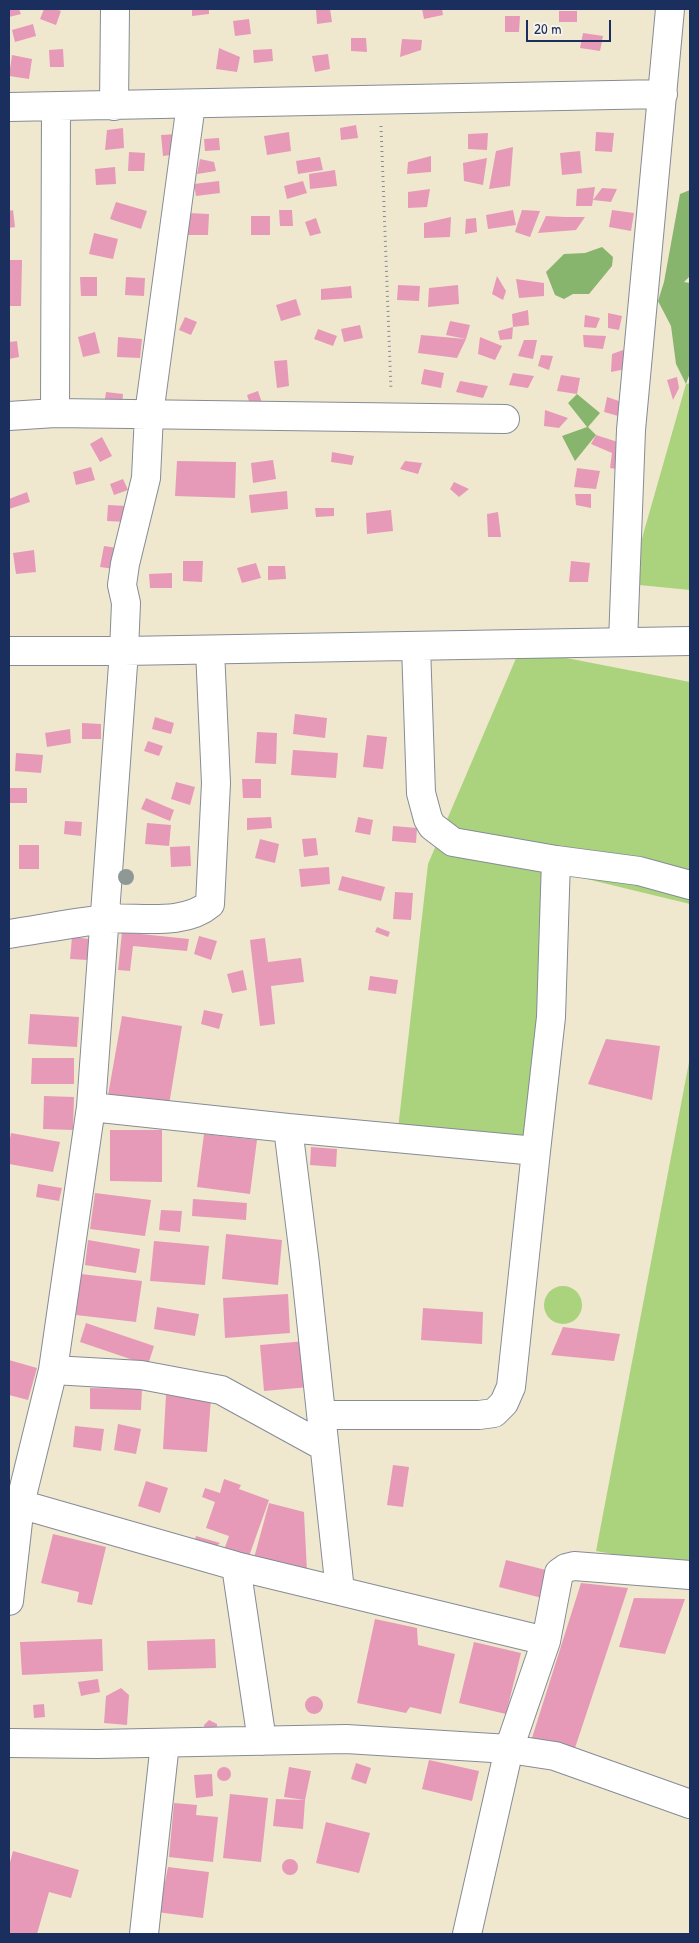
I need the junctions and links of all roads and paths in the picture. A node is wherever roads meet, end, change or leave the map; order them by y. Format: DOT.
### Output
graph roads {
  1 [pos="115,9"];
  2 [pos="670,9"];
  3 [pos="663,94"];
  4 [pos="380,100"];
  5 [pos="190,104"];
  6 [pos="114,106"];
  7 [pos="9,107"];
  8 [pos="56,107"];
  9 [pos="55,413"];
  10 [pos="149,414"];
  11 [pos="9,416"];
  12 [pos="392,418"];
  13 [pos="505,419"];
  14 [pos="690,641"];
  15 [pos="623,642"];
  16 [pos="416,646"];
  17 [pos="210,650"];
  18 [pos="9,651"];
  19 [pos="124,651"];
  20 [pos="556,860"];
  21 [pos="690,885"];
  22 [pos="106,919"];
  23 [pos="9,934"];
  24 [pos="91,1107"];
  25 [pos="288,1128"];
  26 [pos="536,1151"];
  27 [pos="53,1370"];
  28 [pos="322,1415"];
  29 [pos="324,1446"];
  30 [pos="15,1502"];
  31 [pos="236,1566"];
  32 [pos="690,1575"];
  33 [pos="340,1591"];
  34 [pos="9,1601"];
  35 [pos="546,1641"];
  36 [pos="262,1741"];
  37 [pos="9,1743"];
  38 [pos="165,1743"];
  39 [pos="509,1749"];
  40 [pos="690,1804"];
  41 [pos="144,1934"];
  42 [pos="466,1934"];
  1 -- 6 [label="street"];
  2 -- 3 [label="street"];
  3 -- 4 [label="street"];
  3 -- 15 [label="street"];
  4 -- 5 [label="street"];
  4 -- 12 [label="path"];
  5 -- 6 [label="street"];
  5 -- 10 [label="street"];
  6 -- 8 [label="street"];
  7 -- 8 [label="street"];
  8 -- 9 [label="street"];
  9 -- 10 [label="street"];
  9 -- 11 [label="street"];
  10 -- 12 [label="street"];
  10 -- 19 [label="street"];
  12 -- 13 [label="street"];
  14 -- 15 [label="street"];
  15 -- 16 [label="street"];
  16 -- 17 [label="street"];
  16 -- 20 [label="street"];
  17 -- 19 [label="street"];
  17 -- 22 [label="street"];
  18 -- 19 [label="street"];
  19 -- 22 [label="street"];
  20 -- 21 [label="street"];
  20 -- 26 [label="street"];
  22 -- 23 [label="street"];
  22 -- 24 [label="street"];
  24 -- 25 [label="street"];
  24 -- 27 [label="street"];
  25 -- 26 [label="street"];
  25 -- 28 [label="street"];
  26 -- 28 [label="street"];
  27 -- 29 [label="street"];
  27 -- 30 [label="street"];
  28 -- 29 [label="street"];
  29 -- 33 [label="street"];
  30 -- 31 [label="street"];
  30 -- 34 [label="street"];
  31 -- 33 [label="street"];
  31 -- 36 [label="street"];
  32 -- 35 [label="street"];
  33 -- 35 [label="street"];
  35 -- 39 [label="street"];
  36 -- 38 [label="street"];
  36 -- 39 [label="street"];
  37 -- 38 [label="street"];
  38 -- 41 [label="street"];
  39 -- 40 [label="street"];
  39 -- 42 [label="street"];
}
